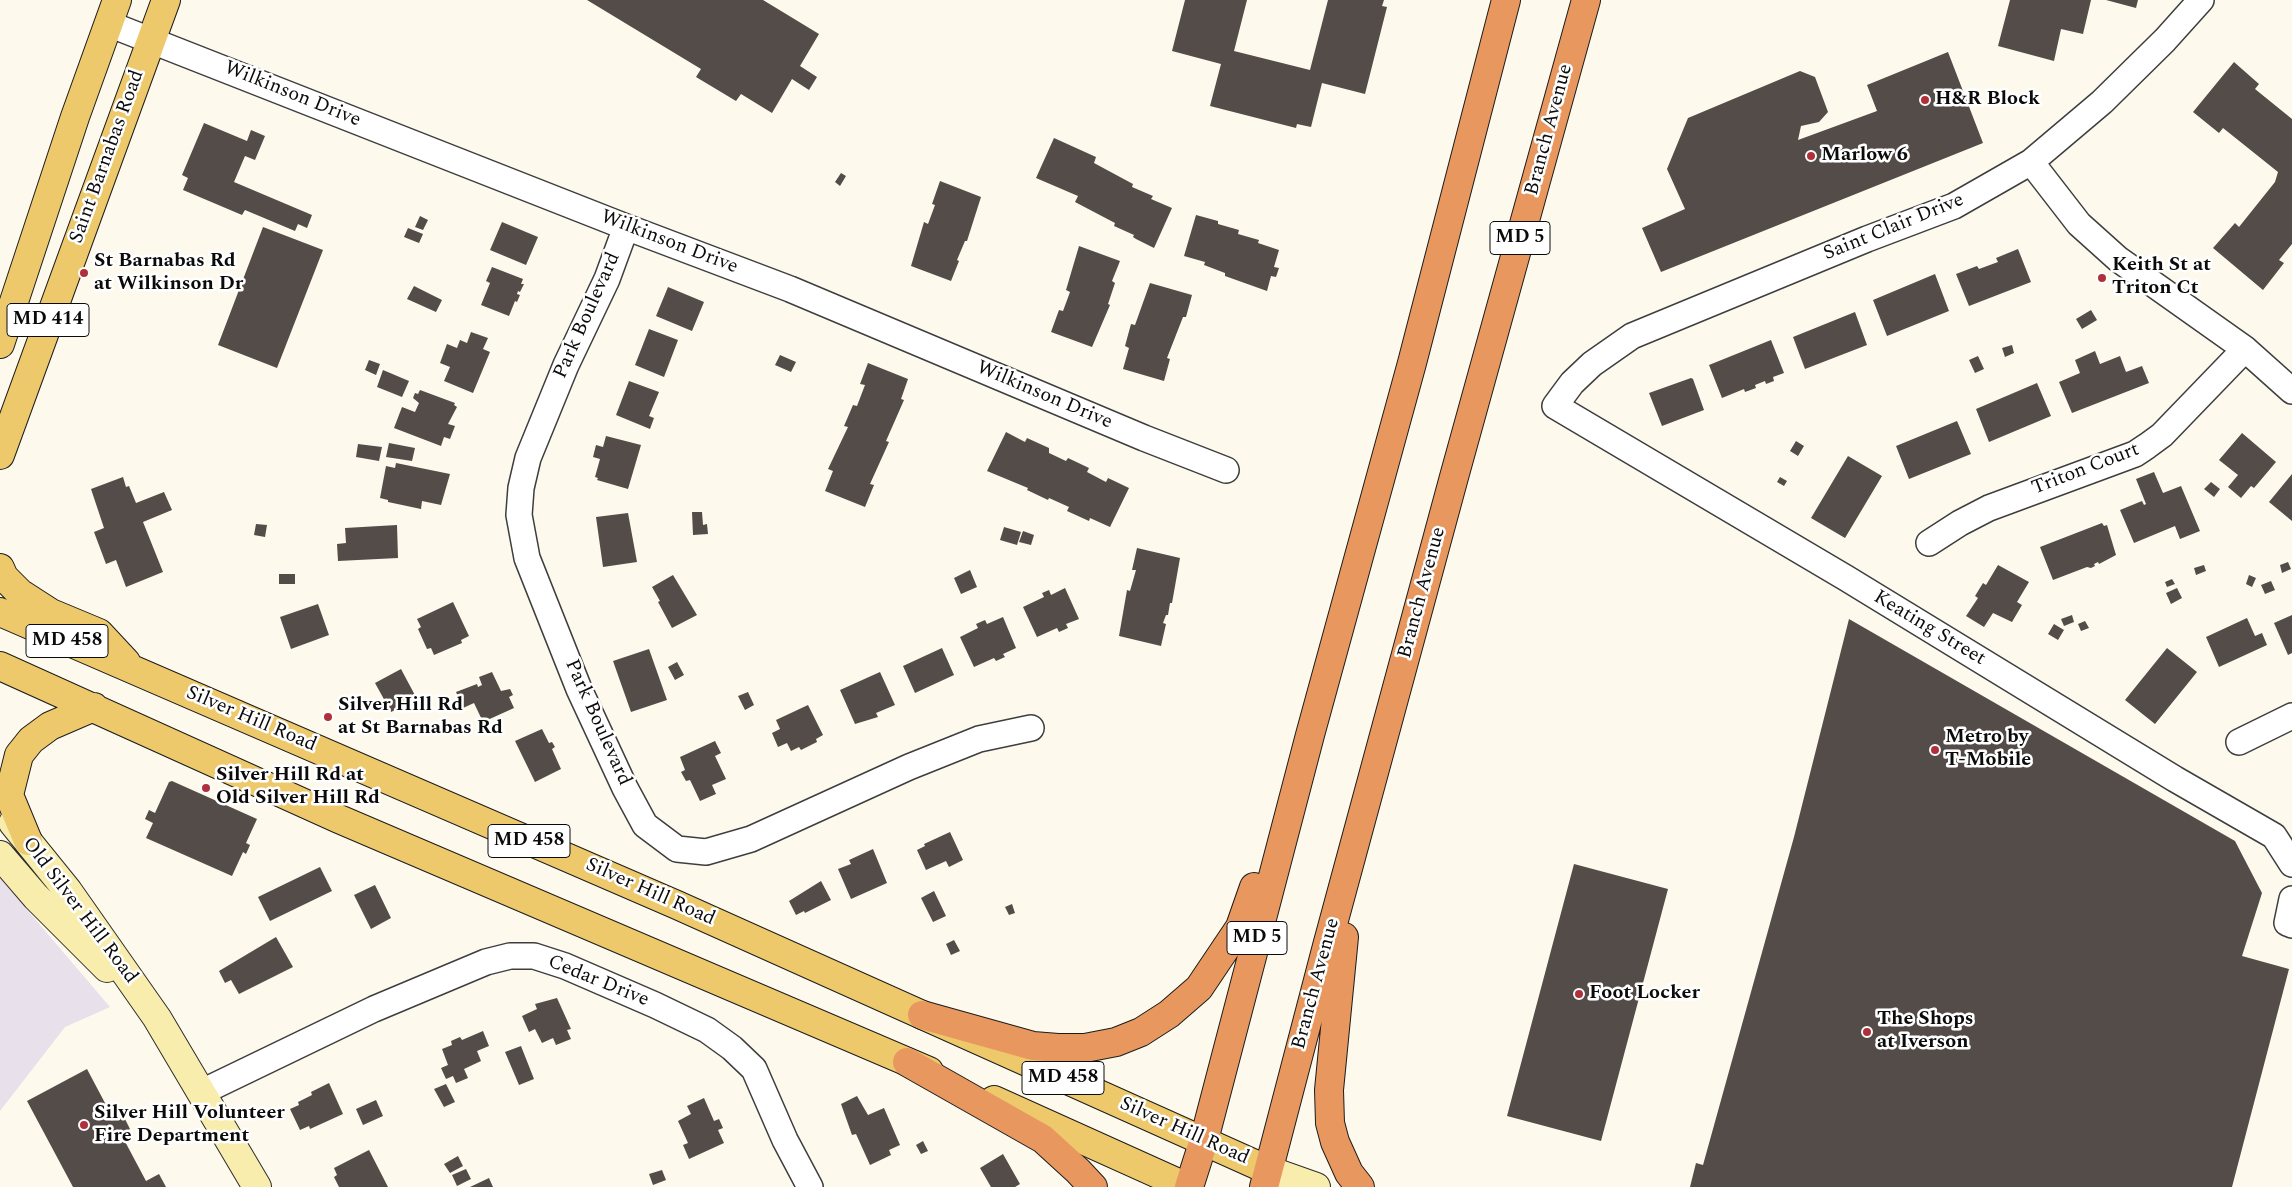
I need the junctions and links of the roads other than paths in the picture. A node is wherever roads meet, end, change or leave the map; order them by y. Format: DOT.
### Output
graph roads {
  1 [pos="166,0"];
  2 [pos="1506,0"];
  3 [pos="1586,0"];
  4 [pos="2201,0"];
  5 [pos="113,12"];
  6 [pos="152,40"];
  7 [pos="2031,162"];
  8 [pos="626,227"];
  9 [pos="0,344"];
  10 [pos="2245,349"];
  11 [pos="2292,391"];
  12 [pos="1555,406"];
  13 [pos="0,456"];
  14 [pos="1226,470"];
  15 [pos="1930,543"];
  16 [pos="0,568"];
  17 [pos="0,612"];
  18 [pos="0,666"];
  19 [pos="134,670"];
  20 [pos="94,707"];
  21 [pos="2292,716"];
  22 [pos="1031,728"];
  23 [pos="1310,735"];
  24 [pos="2239,742"];
  25 [pos="0,806"];
  26 [pos="28,841"];
  27 [pos="1354,846"];
  28 [pos="0,855"];
  29 [pos="2292,864"];
  30 [pos="2292,899"];
  31 [pos="2292,924"];
  32 [pos="922,1015"];
  33 [pos="157,1018"];
  34 [pos="907,1062"];
  35 [pos="202,1092"];
  36 [pos="1204,1140"];
  37 [pos="1266,1178"];
  38 [pos="257,1187"];
  39 [pos="810,1187"];
  40 [pos="1093,1187"];
  41 [pos="1188,1187"];
  42 [pos="1316,1187"];
  43 [pos="1360,1187"];
  1 -- 6 [label="main road, Saint Barnabas Road / MD 414"];
  2 -- 23 [label="highway, MD 5"];
  3 -- 27 [label="highway, Branch Avenue / MD 5"];
  4 -- 7 [label="street, Saint Clair Drive"];
  5 -- 6 [label="street, Wilkinson Drive"];
  5 -- 9 [label="main road, Saint Barnabas Road / MD 414"];
  6 -- 8 [label="street, Wilkinson Drive"];
  6 -- 13 [label="main road, Saint Barnabas Road / MD 414"];
  7 -- 10 [label="street"];
  7 -- 12 [label="street, Saint Clair Drive"];
  8 -- 14 [label="street, Wilkinson Drive"];
  8 -- 22 [label="street, Park Boulevard"];
  10 -- 11 [label="street"];
  10 -- 15 [label="street, Triton Court"];
  12 -- 29 [label="street, Keating Street"];
  16 -- 19 [label="main road"];
  17 -- 19 [label="main road, Silver Hill Road / MD 458"];
  18 -- 20 [label="main road, MD 458"];
  19 -- 32 [label="main road, Silver Hill Road / MD 458"];
  20 -- 26 [label="main road"];
  20 -- 34 [label="main road, MD 458"];
  21 -- 24 [label="street"];
  23 -- 32 [label="highway"];
  23 -- 36 [label="highway, MD 5"];
  25 -- 26 [label="street, Old Silver Hill Road"];
  26 -- 33 [label="street, Old Silver Hill Road"];
  27 -- 37 [label="highway, Branch Avenue / MD 5"];
  27 -- 43 [label="highway"];
  28 -- 33 [label="street, Old Silver Hill Road"];
  30 -- 31 [label="street"];
  32 -- 36 [label="main road, Silver Hill Road / MD 458"];
  33 -- 35 [label="street, Old Silver Hill Road"];
  34 -- 40 [label="highway"];
  34 -- 41 [label="main road, MD 458"];
  35 -- 38 [label="street, Old Silver Hill Road"];
  35 -- 39 [label="street, Cedar Drive"];
  36 -- 37 [label="main road, Silver Hill Road / MD 458"];
  36 -- 41 [label="highway, MD 5"];
  37 -- 42 [label="street"];
}
